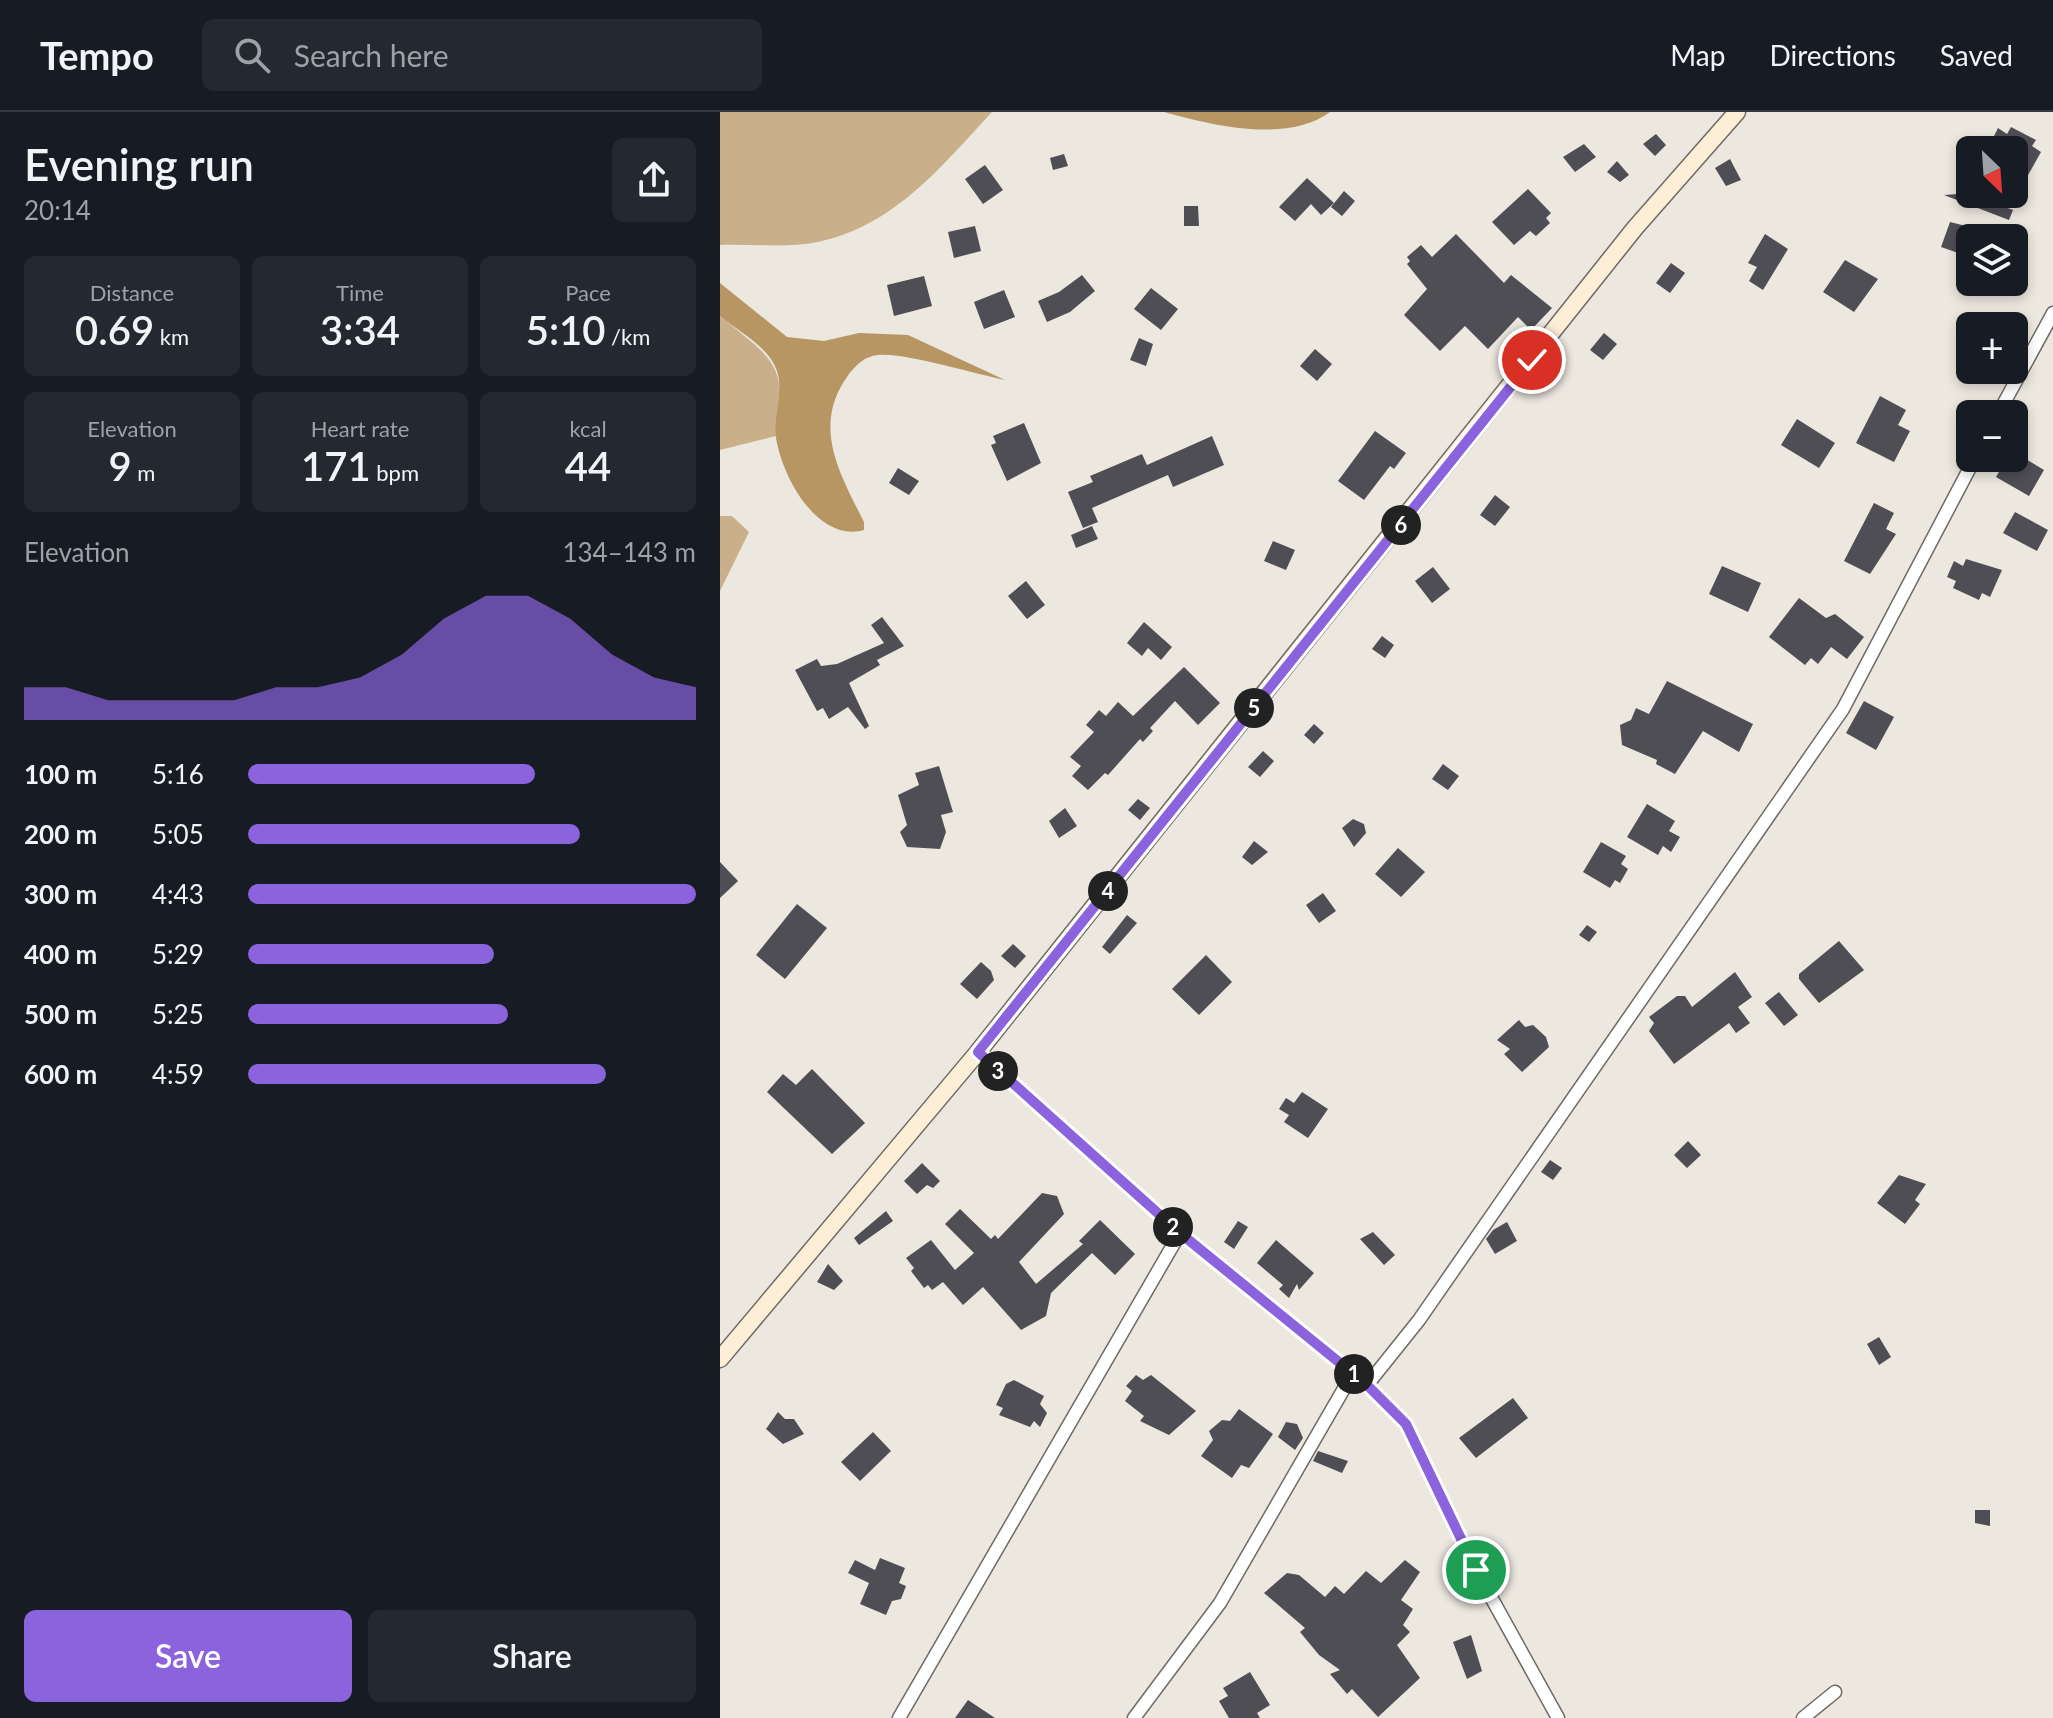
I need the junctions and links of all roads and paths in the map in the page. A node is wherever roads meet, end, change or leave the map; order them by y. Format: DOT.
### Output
graph roads {
  1 [pos="1737,112"];
  2 [pos="2053,313"];
  3 [pos="2006,400"];
  4 [pos="1968,472"];
  5 [pos="978,1052"];
  6 [pos="1180,1233"];
  7 [pos="720,1359"];
  8 [pos="1353,1373"];
  9 [pos="1367,1385"];
  10 [pos="1835,1692"];
  11 [pos="899,1718"];
  12 [pos="1134,1718"];
  13 [pos="1558,1718"];
  14 [pos="1803,1718"];
  1 -- 5 [label="street"];
  2 -- 3 [label="street"];
  4 -- 9 [label="street"];
  5 -- 6 [label="street"];
  5 -- 7 [label="street"];
  6 -- 8 [label="street"];
  6 -- 11 [label="street"];
  8 -- 9 [label="street"];
  8 -- 12 [label="street"];
  9 -- 13 [label="street"];
  10 -- 14 [label="street"];
}
